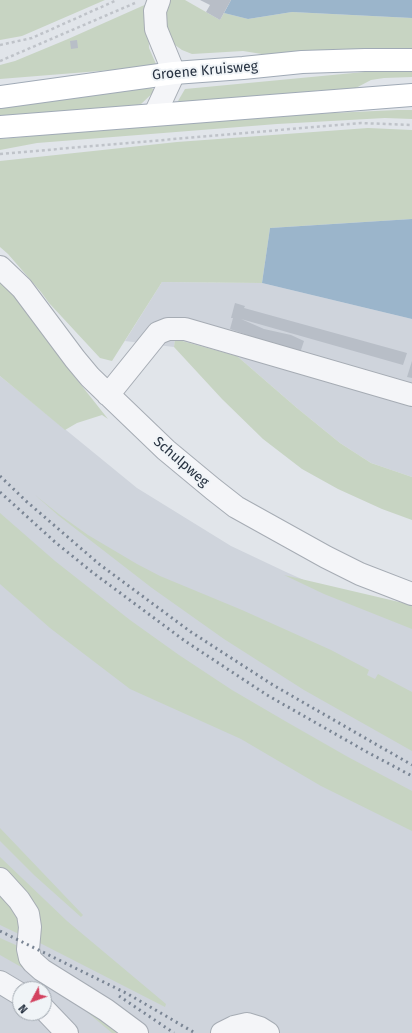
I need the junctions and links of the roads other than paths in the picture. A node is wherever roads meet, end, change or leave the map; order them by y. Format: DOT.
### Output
graph roads {
  1 [pos="159,0"];
  2 [pos="412,60"];
  3 [pos="174,73"];
  4 [pos="412,95"];
  5 [pos="0,97"];
  6 [pos="155,114"];
  7 [pos="0,127"];
  8 [pos="0,267"];
  9 [pos="108,395"];
  10 [pos="412,395"];
  11 [pos="412,594"];
  12 [pos="0,879"];
  13 [pos="0,982"];
  14 [pos="12,989"];
  15 [pos="52,1017"];
  16 [pos="67,1033"];
  17 [pos="137,1033"];
  18 [pos="222,1033"];
  19 [pos="268,1033"];
  1 -- 3 [label="street"];
  2 -- 3 [label="main road, Groene Kruisweg"];
  3 -- 5 [label="main road, Groene Kruisweg"];
  3 -- 6 [label="street"];
  4 -- 6 [label="main road"];
  6 -- 7 [label="main road"];
  8 -- 9 [label="street, Schulpweg"];
  9 -- 10 [label="street"];
  9 -- 11 [label="street, Schulpweg"];
  12 -- 17 [label="street"];
  13 -- 14 [label="street"];
  15 -- 16 [label="street"];
  18 -- 19 [label="street"];
}
